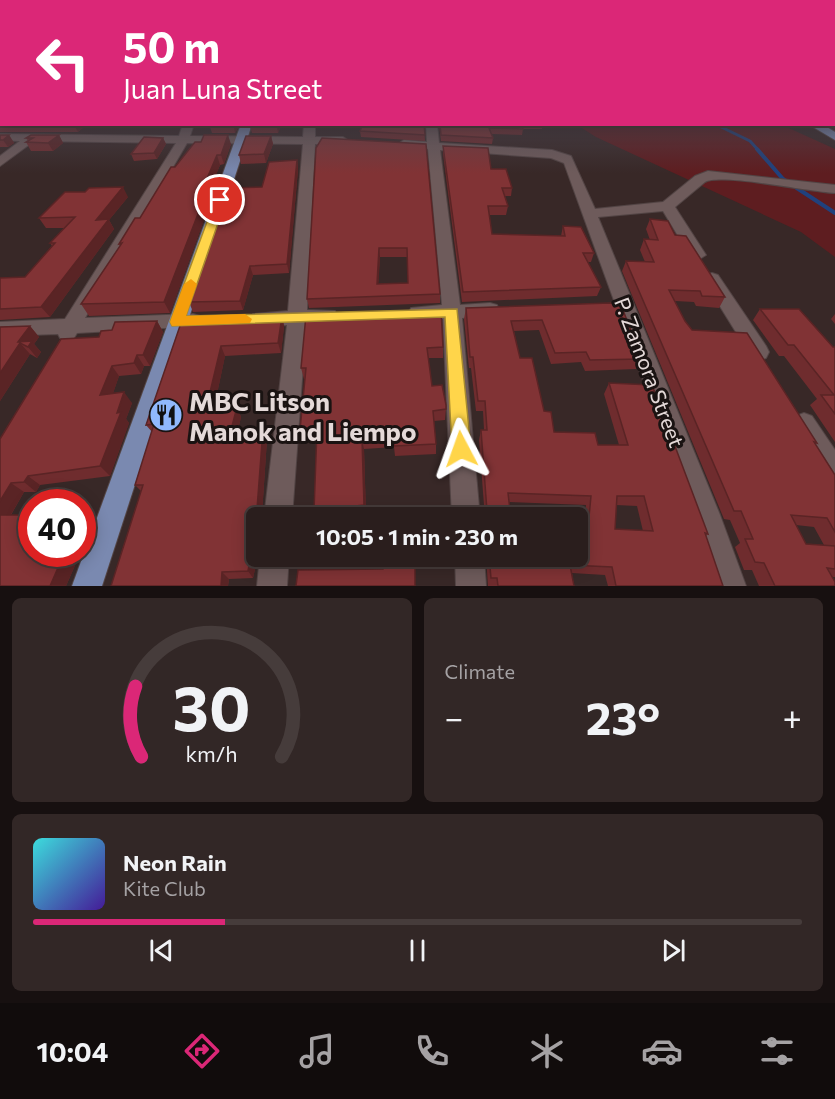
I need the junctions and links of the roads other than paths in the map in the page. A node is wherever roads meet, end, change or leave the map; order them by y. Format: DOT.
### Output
graph roads {
  1 [pos="106,126"];
  2 [pos="431,126"];
  3 [pos="816,126"];
  4 [pos="186,132"];
  5 [pos="244,132"];
  6 [pos="309,132"];
  7 [pos="0,137"];
  8 [pos="32,137"];
  9 [pos="835,137"];
  10 [pos="120,139"];
  11 [pos="354,142"];
  12 [pos="388,143"];
  13 [pos="433,146"];
  14 [pos="0,162"];
  15 [pos="835,189"];
  16 [pos="667,206"];
  17 [pos="589,214"];
  18 [pos="623,304"];
  19 [pos="600,305"];
  20 [pos="509,309"];
  21 [pos="452,312"];
  22 [pos="404,314"];
  23 [pos="345,316"];
  24 [pos="297,317"];
  25 [pos="243,320"];
  26 [pos="210,321"];
  27 [pos="177,322"];
  28 [pos="71,326"];
  29 [pos="0,329"];
  30 [pos="59,345"];
  31 [pos="766,364"];
  32 [pos="791,403"];
  33 [pos="835,472"];
  34 [pos="280,507"];
  35 [pos="465,507"];
  36 [pos="274,567"];
  37 [pos="470,567"];
  38 [pos="87,586"];
  39 [pos="272,586"];
  40 [pos="471,586"];
  41 [pos="731,586"];
  1 -- 10 [label="street"];
  2 -- 13 [label="street"];
  3 -- 9 [label="main road"];
  4 -- 5 [label="street"];
  4 -- 10 [label="street"];
  4 -- 28 [label="street"];
  5 -- 6 [label="street"];
  5 -- 27 [label="main road"];
  6 -- 11 [label="street"];
  6 -- 24 [label="street"];
  7 -- 8 [label="street"];
  8 -- 10 [label="street"];
  8 -- 14 [label="street"];
  12 -- 13 [label="street"];
  13 -- 17 [label="street, P. Zamora Street"];
  13 -- 21 [label="street"];
  15 -- 16 [label="street"];
  16 -- 17 [label="street"];
  16 -- 31 [label="street"];
  17 -- 18 [label="street, P. Zamora Street"];
  18 -- 19 [label="street"];
  18 -- 41 [label="street, P. Zamora Street"];
  20 -- 21 [label="street"];
  21 -- 22 [label="street"];
  21 -- 35 [label="street"];
  23 -- 24 [label="street"];
  24 -- 25 [label="street"];
  24 -- 34 [label="street"];
  26 -- 27 [label="street"];
  27 -- 28 [label="street"];
  27 -- 38 [label="main road"];
  28 -- 29 [label="street"];
  28 -- 30 [label="street"];
  32 -- 33 [label="street"];
  36 -- 39 [label="street"];
  37 -- 40 [label="street"];
}
